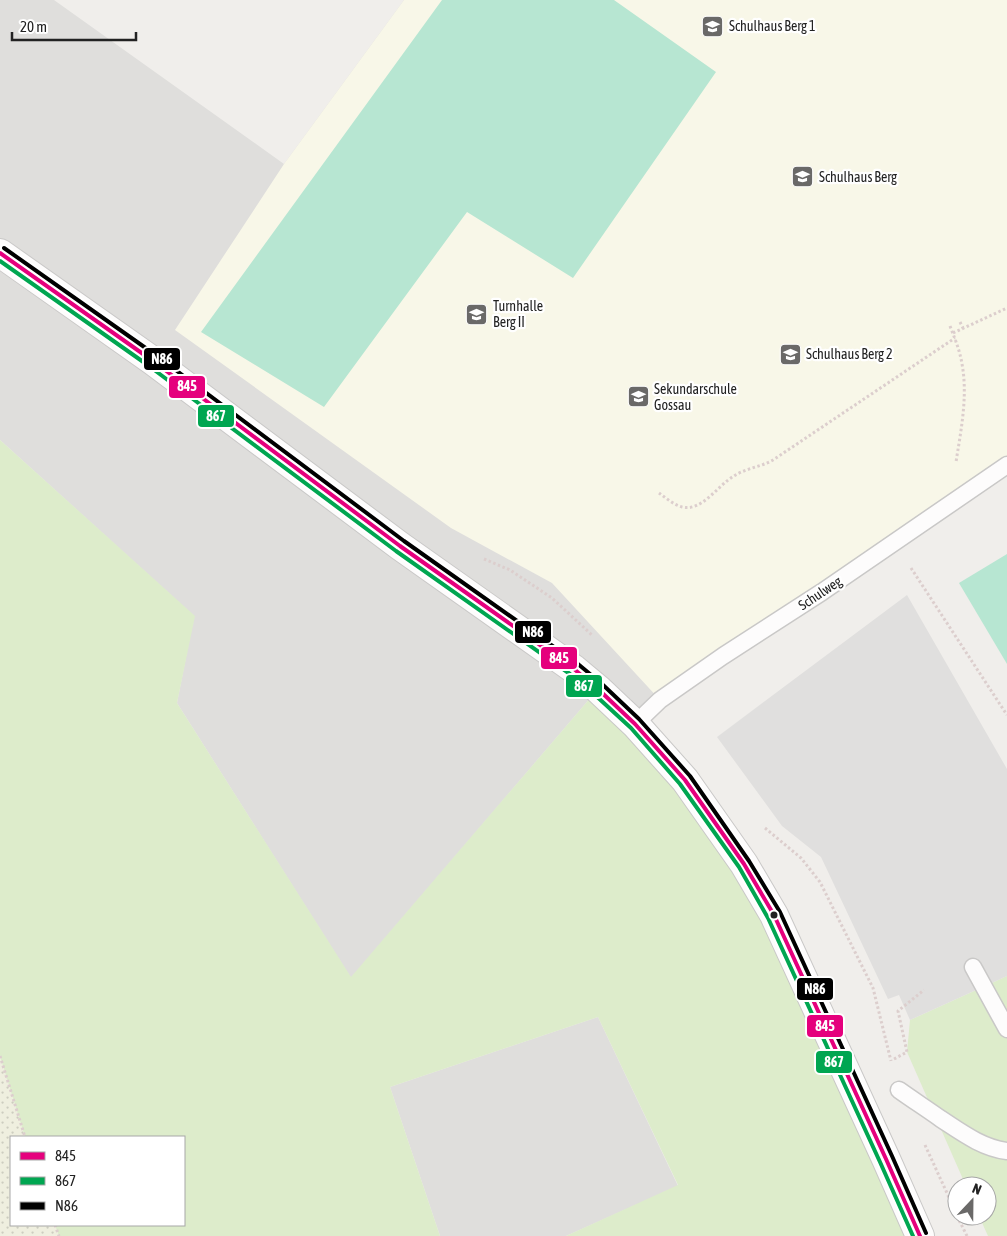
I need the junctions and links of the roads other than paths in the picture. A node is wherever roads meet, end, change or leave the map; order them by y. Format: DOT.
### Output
graph roads {
  1 [pos="0,253"];
  2 [pos="1007,465"];
  3 [pos="635,724"];
  4 [pos="973,967"];
  5 [pos="1007,1029"];
  6 [pos="900,1090"];
  7 [pos="1007,1151"];
  8 [pos="920,1236"];
  1 -- 3 [label="street"];
  2 -- 3 [label="lane, Schulweg"];
  3 -- 8 [label="street"];
  4 -- 5 [label="lane"];
  6 -- 7 [label="lane"];
}
